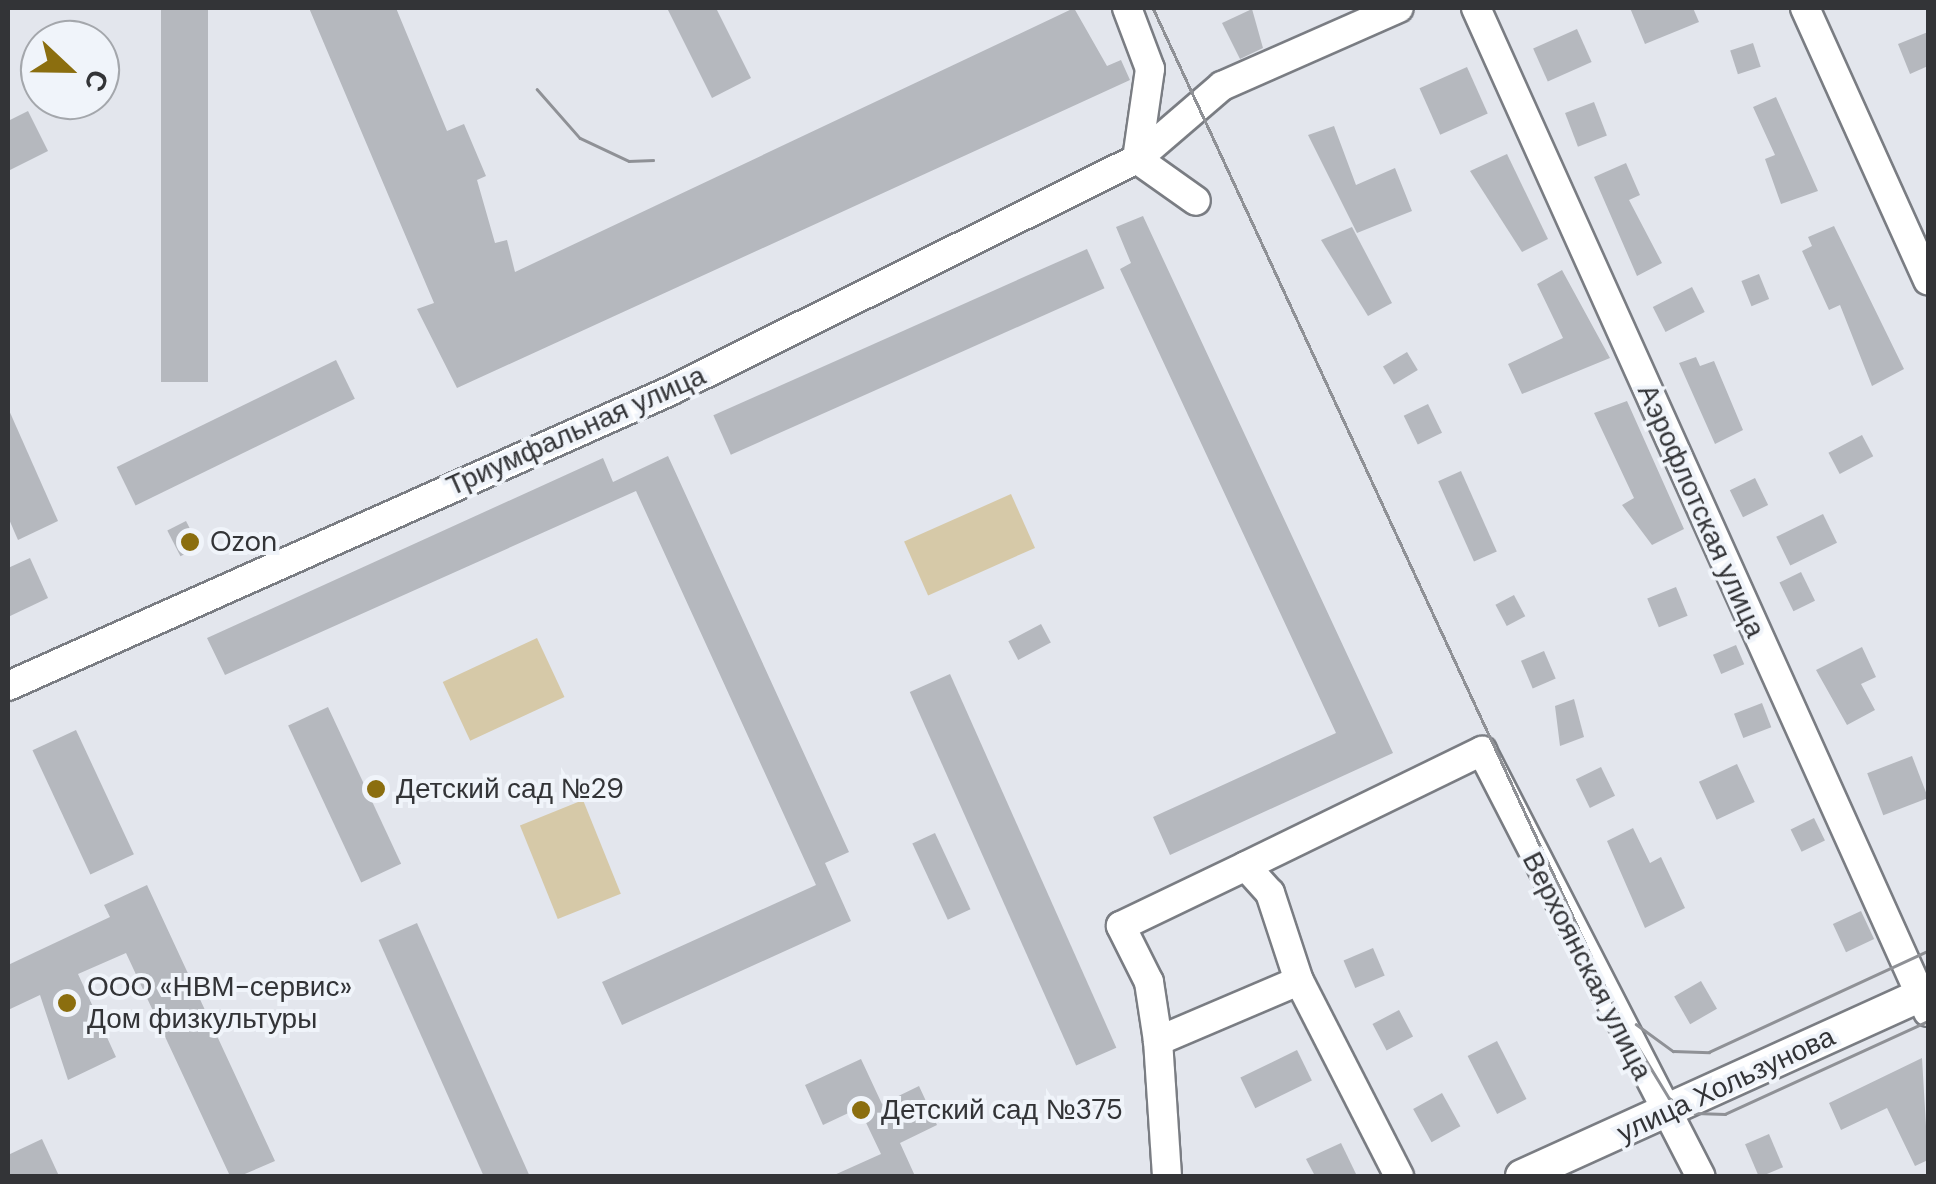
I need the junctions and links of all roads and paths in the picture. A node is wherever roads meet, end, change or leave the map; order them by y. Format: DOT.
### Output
graph roads {
  1 [pos="1126,8"];
  2 [pos="1399,8"];
  3 [pos="1476,8"];
  4 [pos="1806,8"];
  5 [pos="1137,159"];
  6 [pos="1196,201"];
  7 [pos="1928,280"];
  8 [pos="8,686"];
  9 [pos="1246,866"];
  10 [pos="1298,982"];
  11 [pos="1926,1000"];
  12 [pos="1158,1041"];
  13 [pos="1663,1114"];
  14 [pos="1167,1176"];
  15 [pos="1399,1176"];
  16 [pos="1522,1176"];
  17 [pos="1700,1176"];
  1 -- 5 [label="street"];
  2 -- 5 [label="street, Триумфальная улица"];
  3 -- 11 [label="street, Аэрофлотская улица"];
  4 -- 7 [label="street"];
  5 -- 6 [label="street"];
  5 -- 8 [label="street, Триумфальная улица"];
  9 -- 10 [label="street"];
  9 -- 12 [label="street"];
  9 -- 13 [label="street, Верхоянская улица"];
  10 -- 12 [label="street"];
  10 -- 15 [label="street"];
  11 -- 13 [label="street, улица Хользунова"];
  12 -- 14 [label="street"];
  13 -- 16 [label="street, улица Хользунова"];
  13 -- 17 [label="street, Верхоянская улица"];
}
